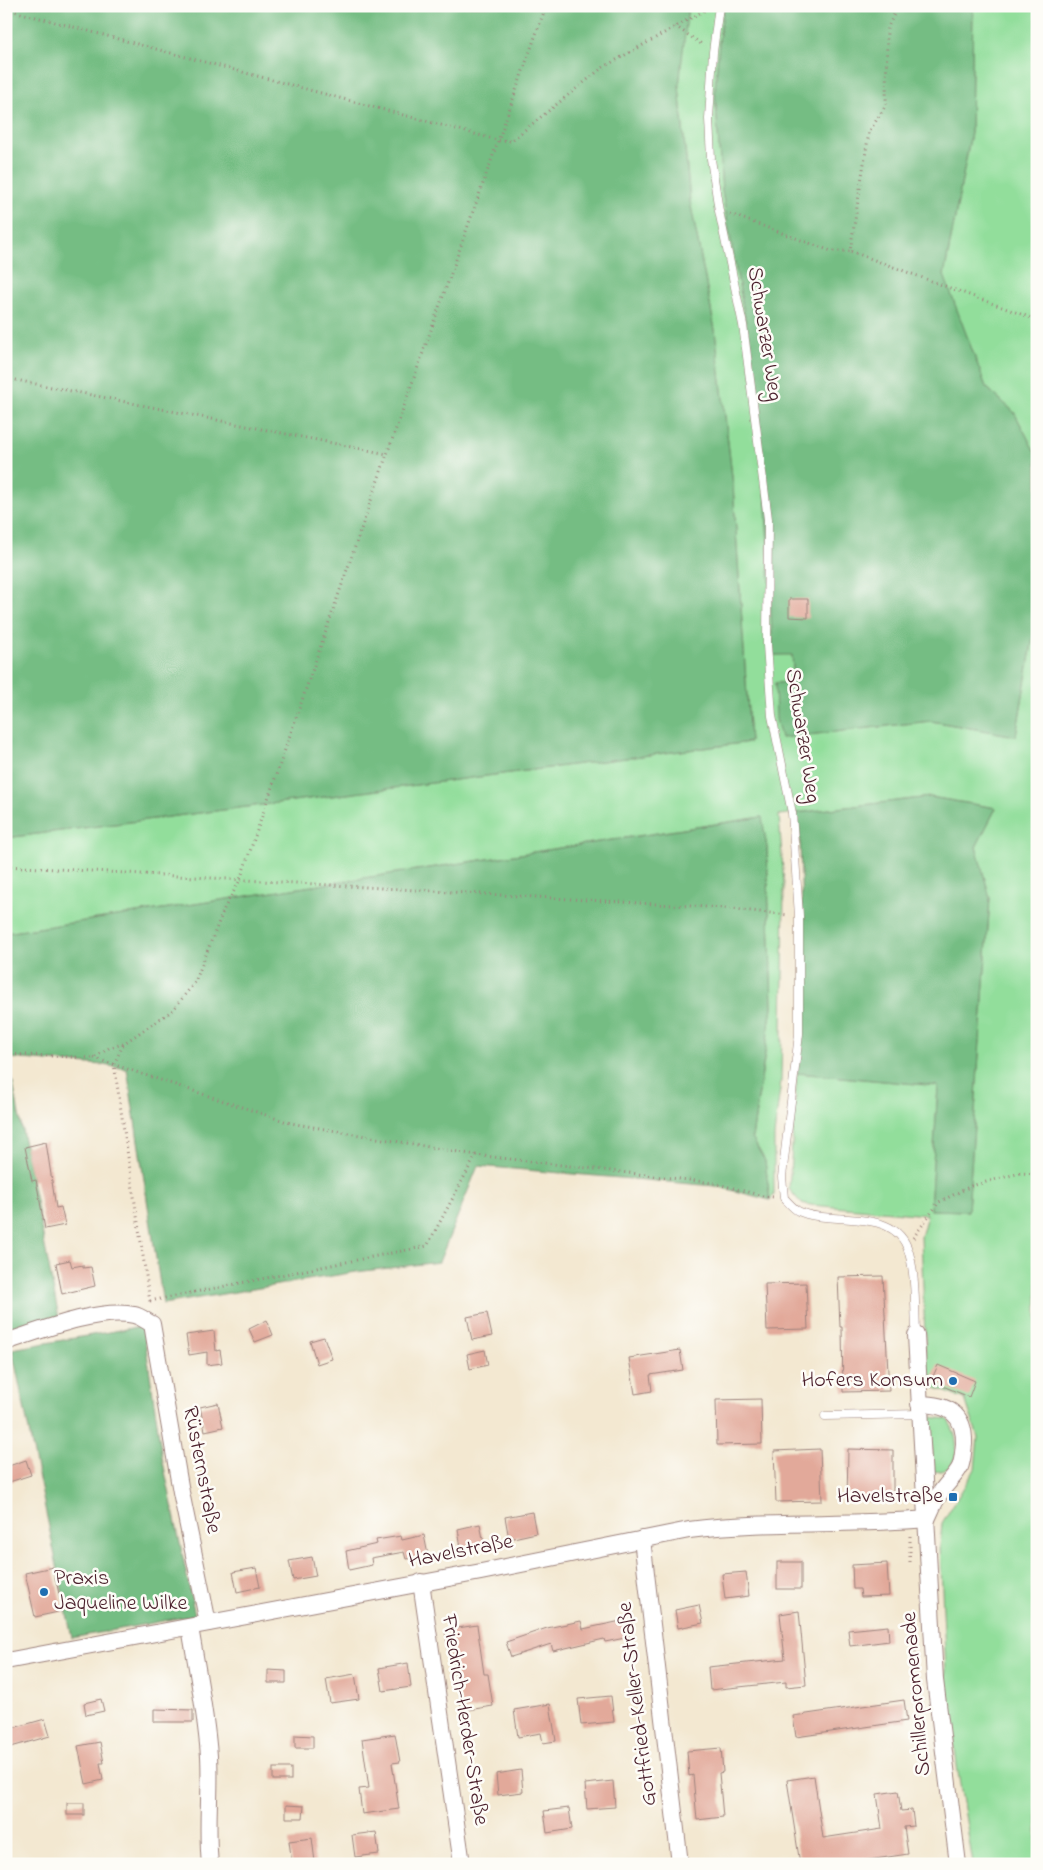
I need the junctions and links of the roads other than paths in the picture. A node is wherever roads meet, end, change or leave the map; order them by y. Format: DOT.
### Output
graph roads {
  1 [pos="719,6"];
  2 [pos="916,1335"];
  3 [pos="6,1342"];
  4 [pos="919,1409"];
  5 [pos="825,1416"];
  6 [pos="927,1519"];
  7 [pos="642,1539"];
  8 [pos="421,1582"];
  9 [pos="208,1623"];
  10 [pos="190,1627"];
  11 [pos="6,1661"];
  12 [pos="210,1864"];
  13 [pos="462,1864"];
  14 [pos="680,1864"];
  15 [pos="958,1864"];
  1 -- 2 [label="lane, Schwarzer Weg"];
  2 -- 4 [label="street, Schillerpromenade"];
  3 -- 9 [label="street, Rüsternstraße"];
  4 -- 5 [label="lane"];
  4 -- 6 [label="street, Schillerpromenade"];
  4 -- 6 [label="street, Schillerpromenade"];
  6 -- 7 [label="street, Havelstraße"];
  6 -- 15 [label="street, Schillerpromenade"];
  7 -- 8 [label="street, Havelstraße"];
  7 -- 14 [label="street, Gottfried-Keller-Straße"];
  8 -- 9 [label="street, Havelstraße"];
  8 -- 13 [label="street, Friedrich-Herder-Straße"];
  9 -- 10 [label="street, Havelstraße"];
  10 -- 11 [label="street, Havelstraße"];
  10 -- 12 [label="street"];
}
